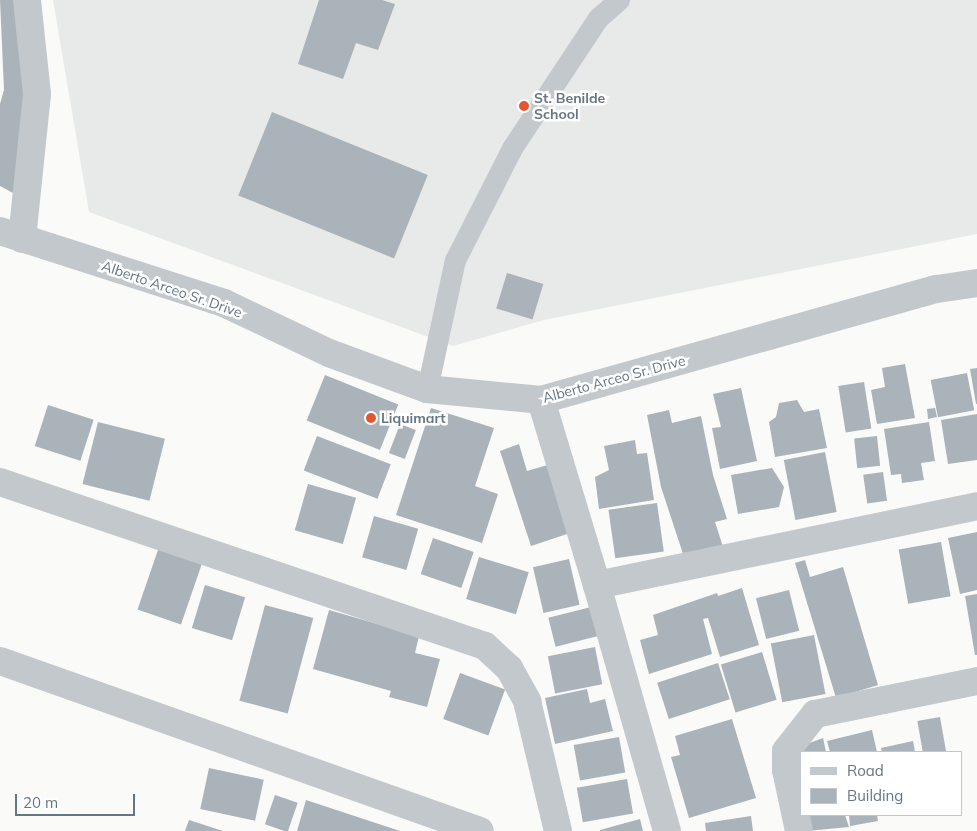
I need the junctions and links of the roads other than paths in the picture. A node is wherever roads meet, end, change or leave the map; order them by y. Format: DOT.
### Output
graph roads {
  1 [pos="27,0"];
  2 [pos="619,0"];
  3 [pos="11,235"];
  4 [pos="977,283"];
  5 [pos="427,388"];
  6 [pos="541,400"];
  7 [pos="0,482"];
  8 [pos="977,506"];
  9 [pos="597,585"];
  10 [pos="0,661"];
  11 [pos="977,681"];
  12 [pos="480,831"];
  13 [pos="558,831"];
  14 [pos="667,831"];
  15 [pos="799,831"];
  1 -- 3 [label="street"];
  2 -- 5 [label="lane"];
  3 -- 5 [label="street, Alberto Arceo Sr. Drive"];
  4 -- 6 [label="street, Alberto Arceo Sr. Drive"];
  5 -- 6 [label="street, Alberto Arceo Sr. Drive"];
  6 -- 9 [label="street"];
  7 -- 13 [label="street"];
  8 -- 9 [label="street"];
  9 -- 14 [label="street"];
  10 -- 12 [label="street"];
  11 -- 15 [label="street"];
}
